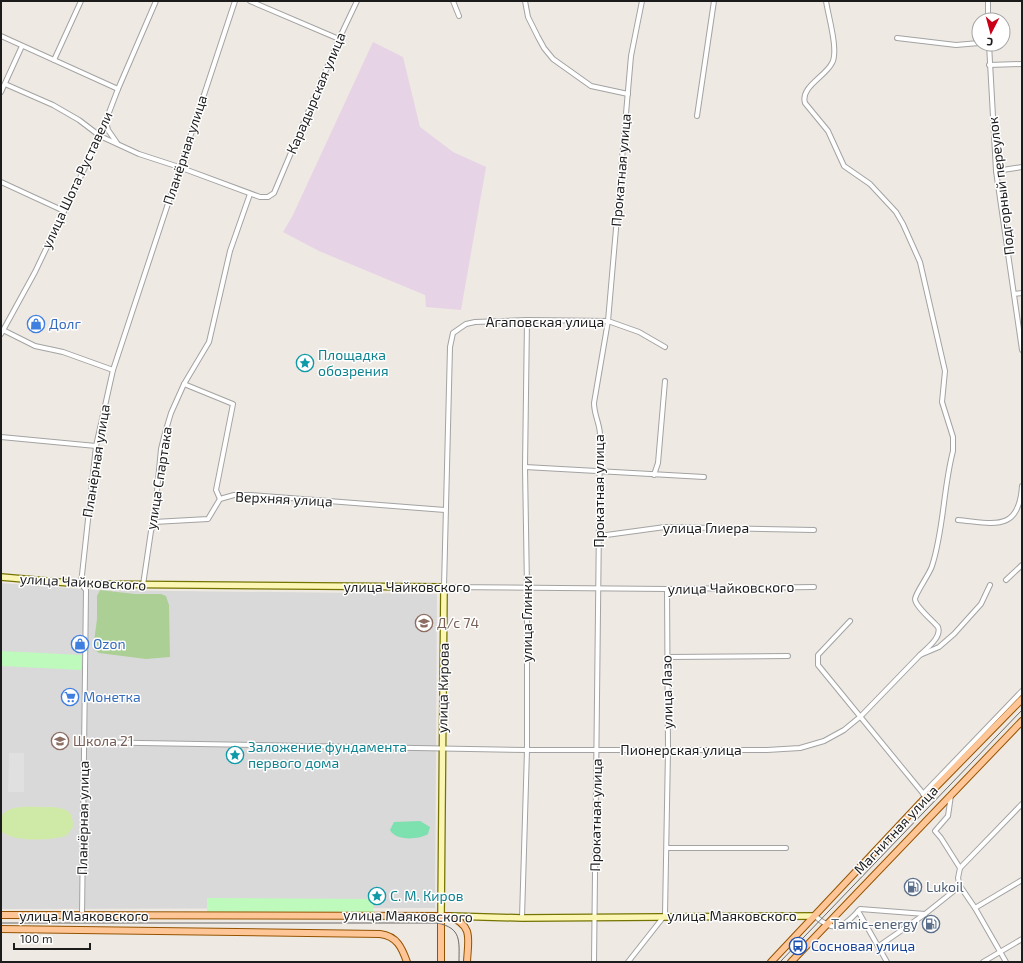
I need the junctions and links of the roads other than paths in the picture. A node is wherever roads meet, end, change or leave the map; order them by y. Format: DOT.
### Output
graph roads {
  1 [pos="81,1"];
  2 [pos="156,1"];
  3 [pos="236,1"];
  4 [pos="250,1"];
  5 [pos="357,1"];
  6 [pos="454,1"];
  7 [pos="525,1"];
  8 [pos="642,1"];
  9 [pos="714,1"];
  10 [pos="826,1"];
  11 [pos="988,1"];
  12 [pos="988,12"];
  13 [pos="459,16"];
  14 [pos="1,36"];
  15 [pos="897,38"];
  16 [pos="339,39"];
  17 [pos="971,44"];
  18 [pos="22,46"];
  19 [pos="989,52"];
  20 [pos="54,60"];
  21 [pos="1022,64"];
  22 [pos="989,65"];
  23 [pos="5,84"];
  24 [pos="118,89"];
  25 [pos="1,92"];
  26 [pos="628,94"];
  27 [pos="697,116"];
  28 [pos="106,121"];
  29 [pos="100,136"];
  30 [pos="119,145"];
  31 [pos="179,166"];
  32 [pos="1022,168"];
  33 [pos="996,170"];
  34 [pos="1,182"];
  35 [pos="250,194"];
  36 [pos="64,211"];
  37 [pos="1022,293"];
  38 [pos="1014,294"];
  39 [pos="528,320"];
  40 [pos="608,322"];
  41 [pos="2,332"];
  42 [pos="451,340"];
  43 [pos="665,347"];
  44 [pos="1022,350"];
  45 [pos="113,370"];
  46 [pos="665,381"];
  47 [pos="184,384"];
  48 [pos="1,437"];
  49 [pos="96,446"];
  50 [pos="525,467"];
  51 [pos="600,471"];
  52 [pos="654,475"];
  53 [pos="704,477"];
  54 [pos="1022,486"];
  55 [pos="1022,495"];
  56 [pos="220,499"];
  57 [pos="445,510"];
  58 [pos="958,520"];
  59 [pos="154,522"];
  60 [pos="814,530"];
  61 [pos="599,536"];
  62 [pos="1022,565"];
  63 [pos="1,577"];
  64 [pos="1006,580"];
  65 [pos="81,584"];
  66 [pos="143,585"];
  67 [pos="990,585"];
  68 [pos="444,587"];
  69 [pos="814,587"];
  70 [pos="528,588"];
  71 [pos="598,588"];
  72 [pos="667,589"];
  73 [pos="850,621"];
  74 [pos="920,655"];
  75 [pos="788,656"];
  76 [pos="667,657"];
  77 [pos="1022,691"];
  78 [pos="1022,699"];
  79 [pos="861,716"];
  80 [pos="1022,721"];
  81 [pos="84,742"];
  82 [pos="442,748"];
  83 [pos="527,750"];
  84 [pos="597,750"];
  85 [pos="668,750"];
  86 [pos="951,794"];
  87 [pos="925,796"];
  88 [pos="1022,804"];
  89 [pos="667,848"];
  90 [pos="786,848"];
  91 [pos="960,868"];
  92 [pos="1022,880"];
  93 [pos="960,886"];
  94 [pos="975,908"];
  95 [pos="858,911"];
  96 [pos="925,914"];
  97 [pos="665,915"];
  98 [pos="1,916"];
  99 [pos="82,916"];
  100 [pos="441,916"];
  101 [pos="449,916"];
  102 [pos="595,916"];
  103 [pos="815,916"];
  104 [pos="522,918"];
  105 [pos="826,925"];
  106 [pos="1,929"];
  107 [pos="1022,939"];
  108 [pos="878,946"];
  109 [pos="1000,952"];
  110 [pos="407,962"];
  111 [pos="441,962"];
  112 [pos="467,962"];
  113 [pos="594,962"];
  114 [pos="628,962"];
  115 [pos="771,962"];
  116 [pos="791,962"];
  117 [pos="887,962"];
  118 [pos="983,962"];
  119 [pos="1006,962"];
  1 -- 20 [label="street"];
  2 -- 24 [label="street, улица Шота Руставели"];
  3 -- 31 [label="street, Планёрная улица"];
  4 -- 16 [label="street"];
  5 -- 16 [label="street, Карадырская улица"];
  6 -- 13 [label="street"];
  7 -- 26 [label="street"];
  8 -- 26 [label="street, Прокатная улица"];
  9 -- 27 [label="street"];
  10 -- 74 [label="street, Пионерская улица"];
  11 -- 12 [label="street"];
  14 -- 18 [label="street"];
  15 -- 17 [label="street"];
  16 -- 35 [label="street, Карадырская улица"];
  18 -- 20 [label="street"];
  18 -- 23 [label="street"];
  19 -- 22 [label="street, Подгорный переулок"];
  20 -- 24 [label="street"];
  21 -- 22 [label="street"];
  22 -- 33 [label="street, Подгорный переулок"];
  23 -- 25 [label="street"];
  23 -- 29 [label="street"];
  24 -- 28 [label="street, улица Шота Руставели"];
  26 -- 40 [label="street, Прокатная улица"];
  28 -- 29 [label="street, улица Шота Руставели"];
  28 -- 30 [label="street"];
  29 -- 30 [label="street"];
  29 -- 36 [label="street, улица Шота Руставели"];
  30 -- 31 [label="street"];
  31 -- 35 [label="street"];
  31 -- 45 [label="street, Планёрная улица"];
  32 -- 33 [label="street"];
  33 -- 38 [label="street, Подгорный переулок"];
  34 -- 36 [label="street"];
  35 -- 47 [label="street, улица Спартака"];
  36 -- 41 [label="street, улица Шота Руставели"];
  37 -- 38 [label="street"];
  38 -- 44 [label="street, Подгорный переулок"];
  39 -- 40 [label="street, Агаповская улица"];
  39 -- 42 [label="street, Агаповская улица"];
  39 -- 50 [label="street, улица Глинки"];
  40 -- 43 [label="street, Агаповская улица"];
  40 -- 51 [label="street, Прокатная улица"];
  41 -- 45 [label="street"];
  42 -- 57 [label="street, улица Кирова"];
  45 -- 49 [label="street, Планёрная улица"];
  46 -- 52 [label="street"];
  47 -- 56 [label="street, Верхняя улица"];
  47 -- 59 [label="street, улица Спартака"];
  48 -- 49 [label="street"];
  49 -- 65 [label="street, Планёрная улица"];
  50 -- 51 [label="street"];
  50 -- 70 [label="street, улица Глинки"];
  51 -- 52 [label="street"];
  51 -- 61 [label="street, Прокатная улица"];
  52 -- 53 [label="street"];
  54 -- 55 [label="street"];
  55 -- 58 [label="street"];
  56 -- 57 [label="street, Верхняя улица"];
  56 -- 59 [label="street"];
  57 -- 68 [label="street, улица Кирова"];
  59 -- 66 [label="street, улица Спартака"];
  60 -- 61 [label="street, улица Глиера"];
  61 -- 71 [label="street, Прокатная улица"];
  62 -- 64 [label="street"];
  63 -- 65 [label="main road, улица Чайковского"];
  65 -- 66 [label="main road, улица Чайковского"];
  65 -- 81 [label="street, Планёрная улица"];
  66 -- 68 [label="main road, улица Чайковского"];
  67 -- 74 [label="street"];
  68 -- 70 [label="street, улица Чайковского"];
  68 -- 82 [label="main road, улица Кирова"];
  69 -- 72 [label="street, улица Чайковского"];
  70 -- 71 [label="street, улица Чайковского"];
  70 -- 83 [label="street, улица Глинки"];
  71 -- 72 [label="street, улица Чайковского"];
  71 -- 84 [label="street, Прокатная улица"];
  72 -- 76 [label="street, улица Лазо"];
  73 -- 79 [label="street"];
  74 -- 79 [label="street, Пионерская улица"];
  75 -- 76 [label="street"];
  76 -- 85 [label="street, улица Лазо"];
  77 -- 87 [label="street"];
  78 -- 87 [label="main road, Магнитная улица"];
  79 -- 85 [label="street, Пионерская улица"];
  79 -- 87 [label="street"];
  80 -- 86 [label="main road, Магнитная улица"];
  81 -- 82 [label="street, Пионерская улица"];
  81 -- 99 [label="street, Планёрная улица"];
  82 -- 83 [label="street, Пионерская улица"];
  82 -- 100 [label="main road, улица Кирова"];
  83 -- 84 [label="street, Пионерская улица"];
  83 -- 104 [label="street, улица Глинки"];
  84 -- 85 [label="street, Пионерская улица"];
  84 -- 102 [label="street, Прокатная улица"];
  85 -- 89 [label="street, улица Лазо"];
  86 -- 91 [label="street"];
  86 -- 105 [label="main road, Магнитная улица"];
  87 -- 103 [label="main road, Магнитная улица"];
  88 -- 91 [label="street"];
  89 -- 90 [label="street"];
  89 -- 97 [label="street, улица Лазо"];
  91 -- 93 [label="street"];
  92 -- 94 [label="street"];
  93 -- 94 [label="street"];
  93 -- 96 [label="street"];
  94 -- 109 [label="street"];
  95 -- 96 [label="street"];
  95 -- 105 [label="street"];
  95 -- 108 [label="street"];
  96 -- 108 [label="street"];
  97 -- 102 [label="main road, улица Маяковского"];
  97 -- 103 [label="main road, улица Маяковского"];
  97 -- 114 [label="street"];
  98 -- 99 [label="main road, улица Маяковского"];
  99 -- 100 [label="main road, улица Маяковского"];
  100 -- 101 [label="main road, улица Маяковского"];
  100 -- 111 [label="main road"];
  101 -- 104 [label="main road, улица Маяковского"];
  101 -- 112 [label="main road"];
  102 -- 104 [label="main road, улица Маяковского"];
  102 -- 113 [label="street, Прокатная улица"];
  103 -- 105 [label="street"];
  103 -- 115 [label="main road, Магнитная улица"];
  105 -- 116 [label="main road, Магнитная улица"];
  106 -- 110 [label="main road, улица Маяковского"];
  107 -- 109 [label="street"];
  108 -- 117 [label="street"];
  109 -- 118 [label="street"];
  109 -- 119 [label="street"];
}
